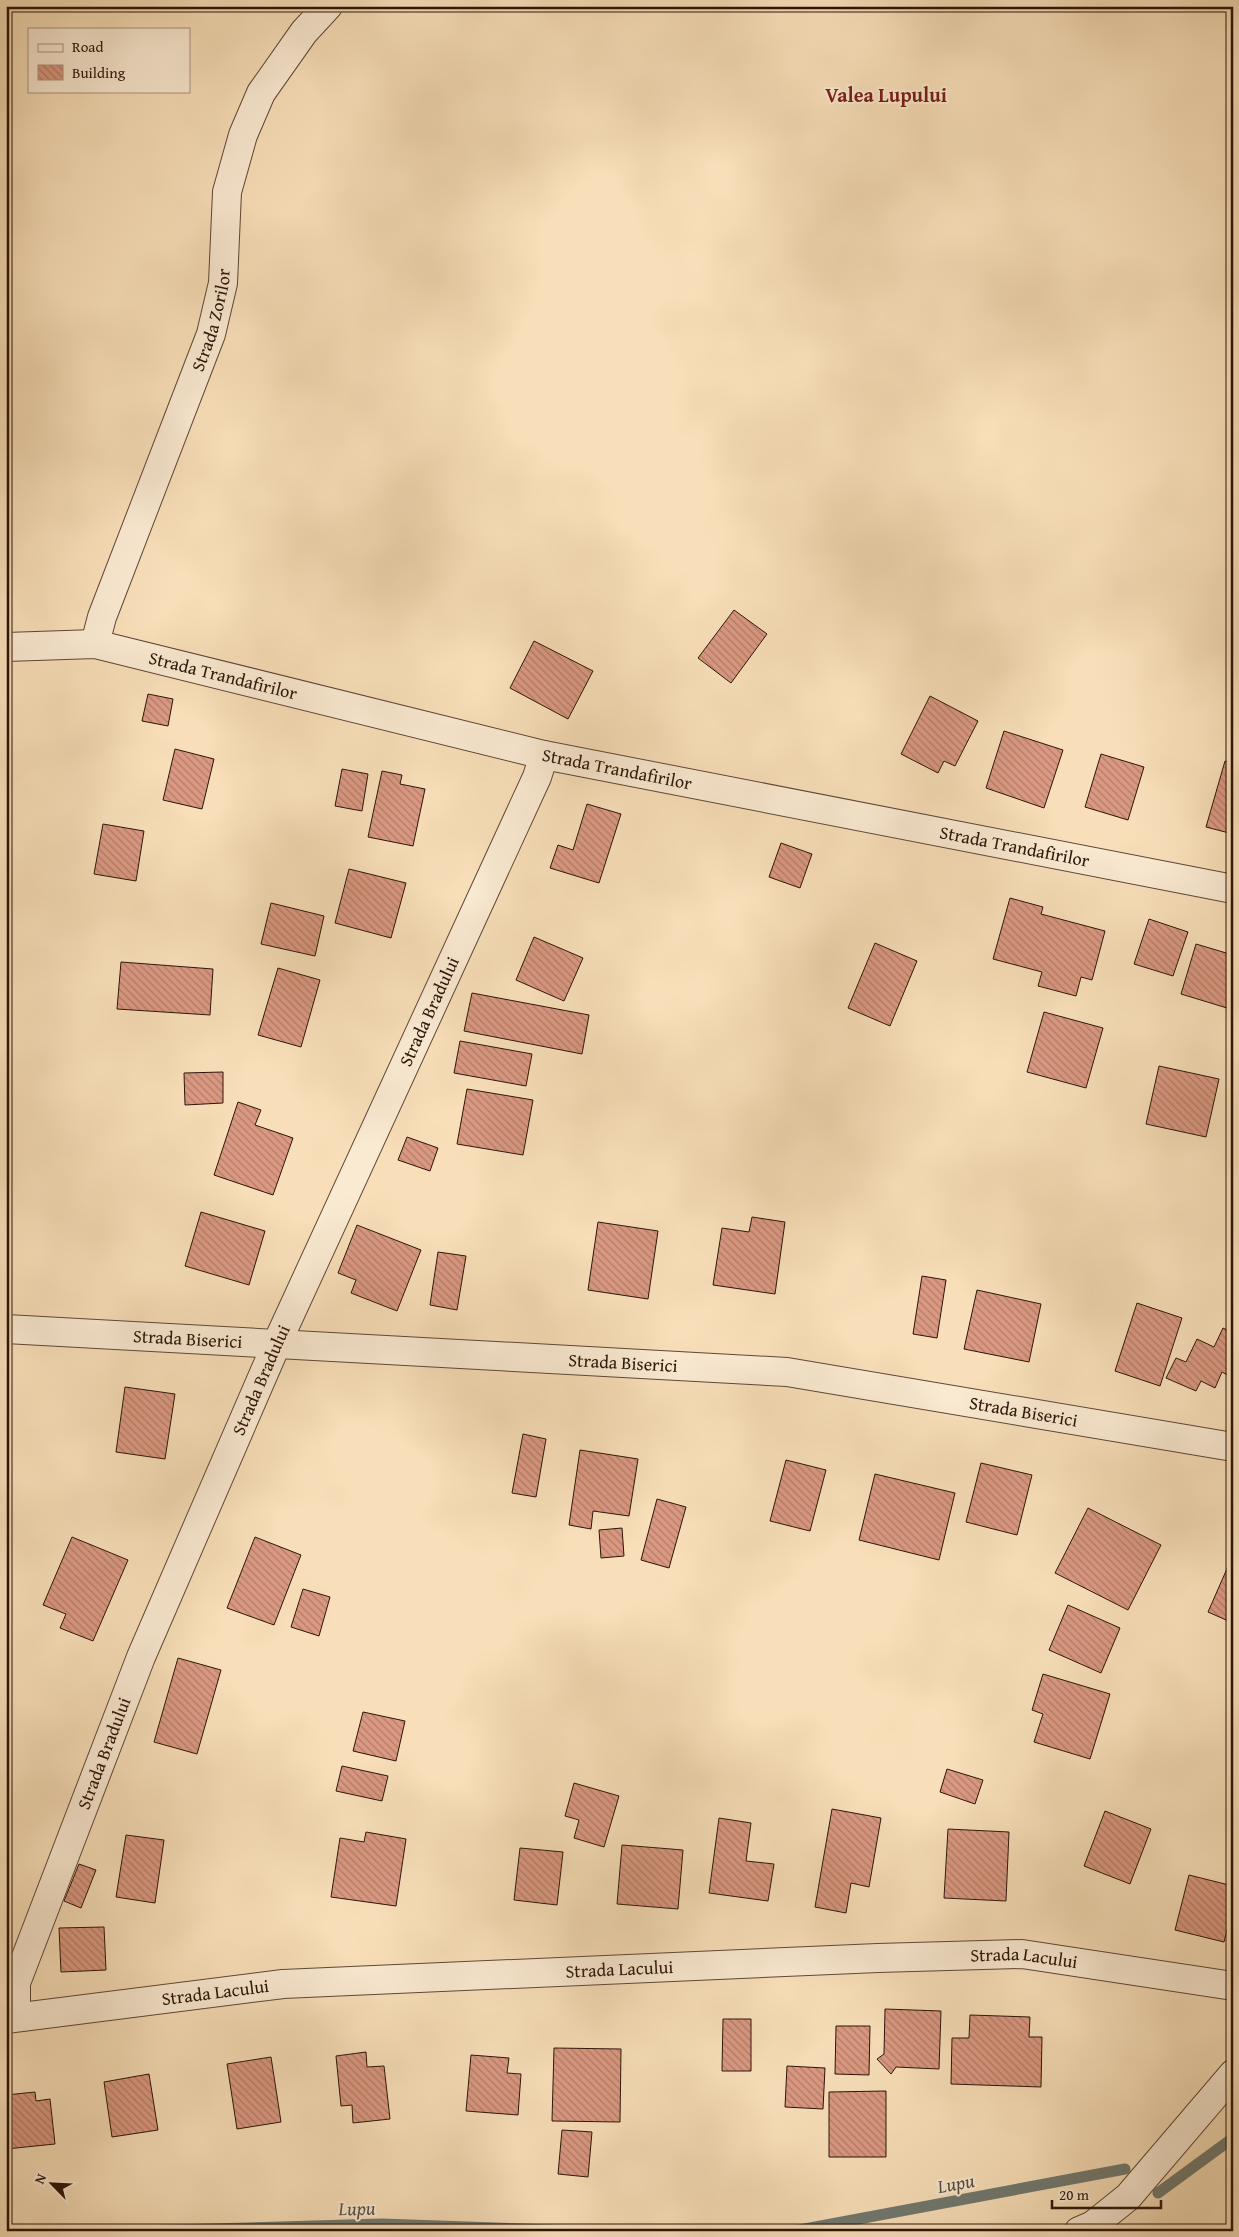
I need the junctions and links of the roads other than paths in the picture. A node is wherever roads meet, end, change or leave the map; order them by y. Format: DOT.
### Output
graph roads {
  1 [pos="328,6"];
  2 [pos="95,644"];
  3 [pos="6,647"];
  4 [pos="544,754"];
  5 [pos="1233,889"];
  6 [pos="6,1330"];
  7 [pos="277,1342"];
  8 [pos="1233,1447"];
  9 [pos="1233,1986"];
  10 [pos="11,2018"];
  11 [pos="1233,2074"];
  12 [pos="1079,2231"];
  1 -- 2 [label="street, Strada Zorilor"];
  2 -- 3 [label="street, Strada Trandafirilor"];
  2 -- 4 [label="street, Strada Trandafirilor"];
  4 -- 5 [label="street, Strada Trandafirilor"];
  4 -- 7 [label="street, Strada Bradului"];
  6 -- 7 [label="street, Strada Biserici"];
  7 -- 8 [label="street, Strada Biserici"];
  7 -- 10 [label="street, Strada Bradului"];
  9 -- 10 [label="street, Strada Lacului"];
  11 -- 12 [label="street"];
}
